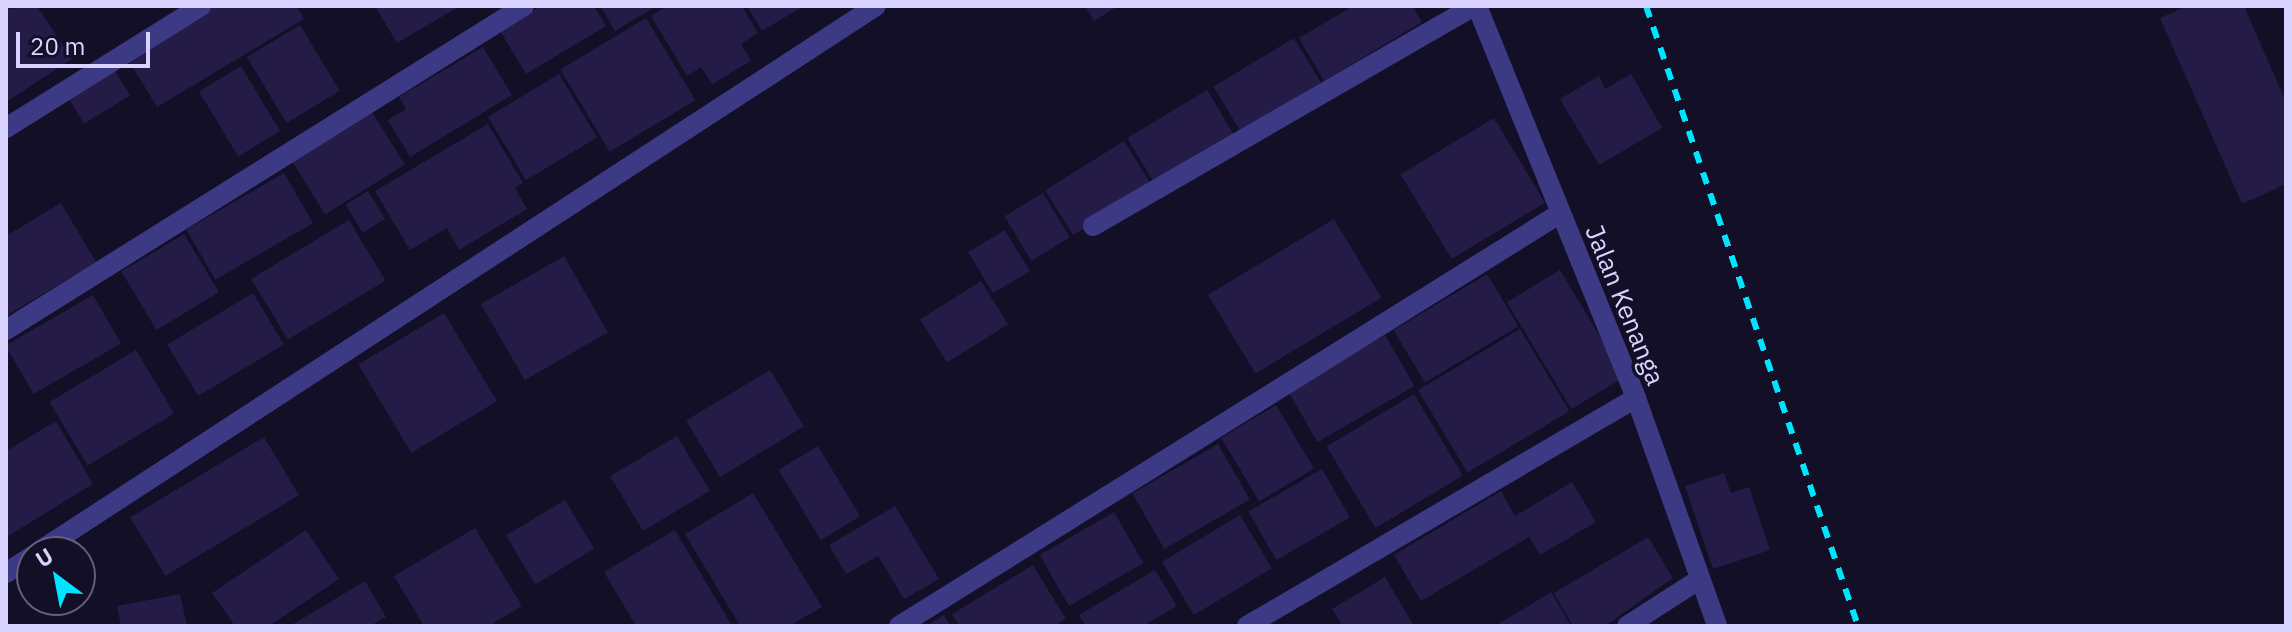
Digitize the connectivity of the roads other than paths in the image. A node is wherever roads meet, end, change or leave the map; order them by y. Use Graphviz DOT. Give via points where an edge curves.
graph roads {
  1 [pos="201,6"];
  2 [pos="524,6"];
  3 [pos="876,6"];
  4 [pos="1475,6"];
  5 [pos="6,128"];
  6 [pos="1559,214"];
  7 [pos="1093,226"];
  8 [pos="6,330"];
  9 [pos="1636,398"];
  10 [pos="63,536"];
  11 [pos="1700,579"];
  12 [pos="899,626"];
  13 [pos="1247,626"];
  14 [pos="1627,626"];
  15 [pos="1717,626"];
  1 -- 5 [label="street"];
  2 -- 8 [label="street"];
  3 -- 10 [label="street"];
  4 -- 6 [label="street, Jalan Kenanga"];
  4 -- 7 [label="street"];
  6 -- 9 [label="street, Jalan Kenanga"];
  6 -- 12 [label="street"];
  9 -- 11 [label="street, Jalan Kenanga"];
  9 -- 13 [label="street"];
  11 -- 14 [label="street"];
  11 -- 15 [label="street, Jalan Kenanga"];
}
